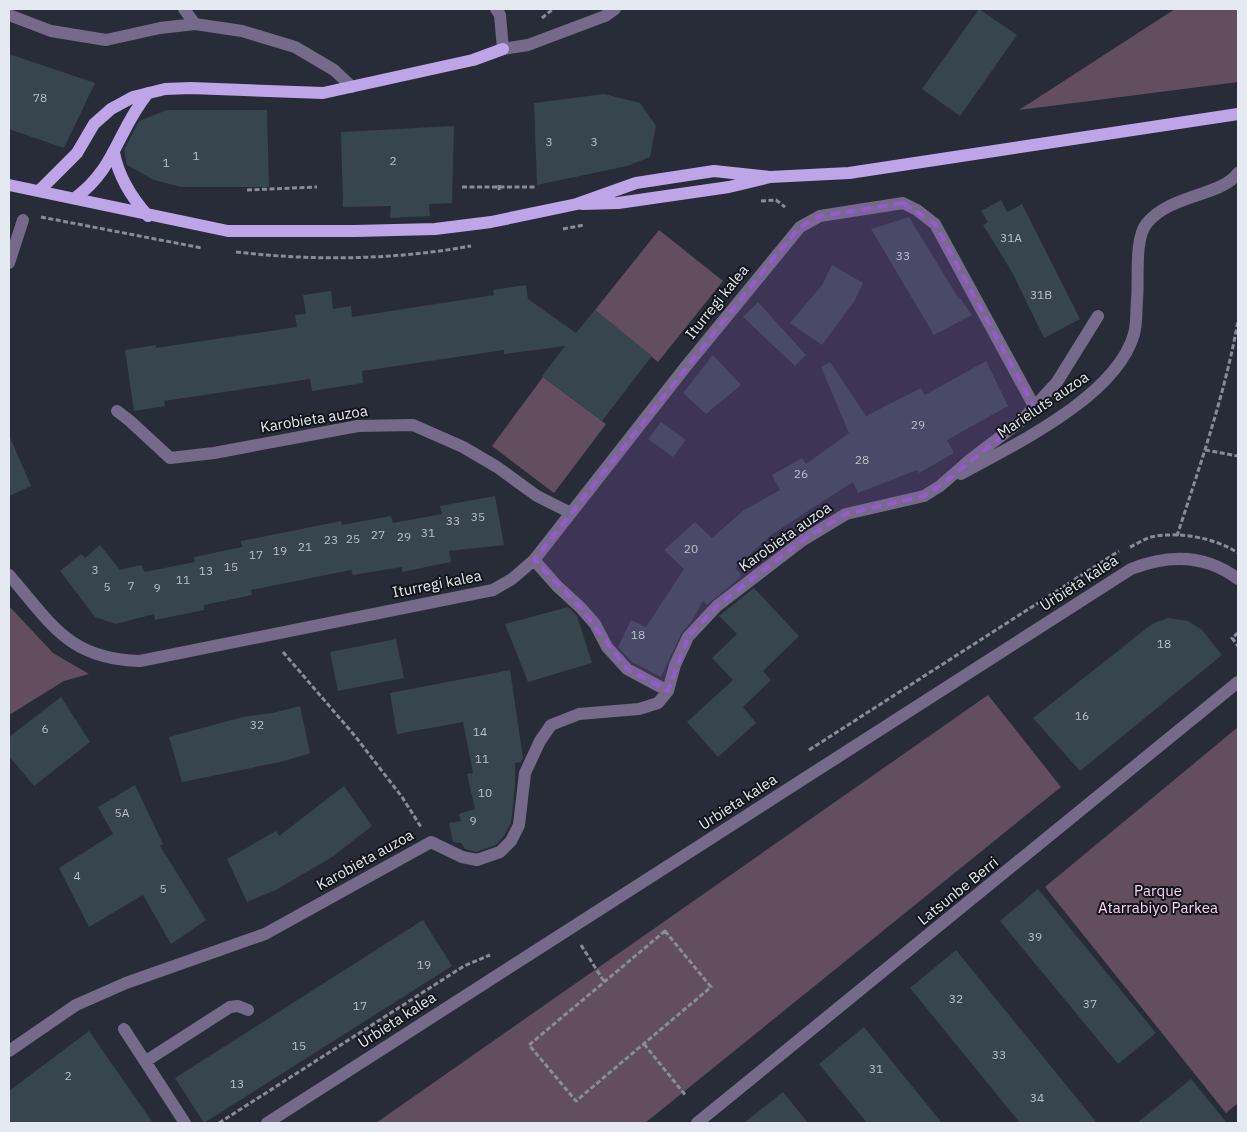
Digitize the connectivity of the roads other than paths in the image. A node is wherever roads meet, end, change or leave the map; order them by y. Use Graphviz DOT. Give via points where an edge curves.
graph roads {
  1 [pos="184,9"];
  2 [pos="496,9"];
  3 [pos="615,9"];
  4 [pos="9,15"];
  5 [pos="195,24"];
  6 [pos="503,49"];
  7 [pos="352,87"];
  8 [pos="148,94"];
  9 [pos="1238,114"];
  10 [pos="114,153"];
  11 [pos="1238,173"];
  12 [pos="9,185"];
  13 [pos="40,191"];
  14 [pos="75,198"];
  15 [pos="148,216"];
  16 [pos="23,220"];
  17 [pos="9,263"];
  18 [pos="1098,316"];
  19 [pos="1034,406"];
  20 [pos="117,411"];
  21 [pos="940,486"];
  22 [pos="571,513"];
  23 [pos="534,560"];
  24 [pos="9,575"];
  25 [pos="1238,579"];
  26 [pos="1238,682"];
  27 [pos="668,691"];
  28 [pos="248,1010"];
  29 [pos="124,1029"];
  30 [pos="9,1050"];
  31 [pos="146,1061"];
  32 [pos="185,1123"];
  33 [pos="266,1123"];
  34 [pos="697,1123"];
  1 -- 5 [label="street"];
  2 -- 6 [label="street" via="500,15"];
  3 -- 6 [label="street" via="605,16 528,45"];
  4 -- 5 [label="street" via="51,30 106,40"];
  5 -- 7 [label="street" via="242,31 295,47 334,70"];
  6 -- 7 [label="main road" via="473,60"];
  7 -- 8 [label="main road" via="323,93 191,88 165,89"];
  8 -- 10 [label="main road" via="132,112"];
  8 -- 13 [label="main road" via="133,97 111,109 94,124 66,167"];
  9 -- 15 [label="main road" via="849,173 770,177 729,187 627,202 577,204 491,222 435,229 228,231"];
  10 -- 14 [label="main road" via="98,178"];
  10 -- 15 [label="main road" via="132,199"];
  11 -- 21 [label="street, Marieluts auzoa" via="1222,186 1177,201 1146,223 1139,239 1134,334 1117,368 1099,388 1044,427"];
  12 -- 13 [label="main road"];
  13 -- 14 [label="main road"];
  14 -- 15 [label="main road"];
  16 -- 17 [label="street"];
  18 -- 19 [label="street, Karobieta auzoa" via="1057,382"];
  19 -- 21 [label="street, Karobieta auzoa" via="1021,422"];
  19 -- 22 [label="street, Iturregi kalea" via="935,224 904,203 820,216 800,227"];
  20 -- 22 [label="street, Karobieta auzoa" via="170,458 358,426 413,425 464,447 537,496"];
  21 -- 27 [label="street, Karobieta auzoa" via="924,496 846,514 803,540 716,606 688,636"];
  22 -- 23 [label="street, Iturregi kalea"];
  23 -- 24 [label="street, Iturregi kalea" via="493,590 140,661 93,655 73,644"];
  23 -- 27 [label="street" via="595,624 607,647 627,669"];
  25 -- 33 [label="street, Urbieta kalea" via="1211,563 1194,559 1166,559 1131,570"];
  26 -- 34 [label="street, Latsunbe Berri"];
  27 -- 30 [label="street, Karobieta auzoa" via="658,703 639,709 579,714 551,725 525,772 519,825 511,842 500,852 477,860 426,845 264,934 126,983 76,1005"];
  28 -- 31 [label="street" via="230,1007"];
  29 -- 31 [label="street"];
  31 -- 32 [label="street"];
}
